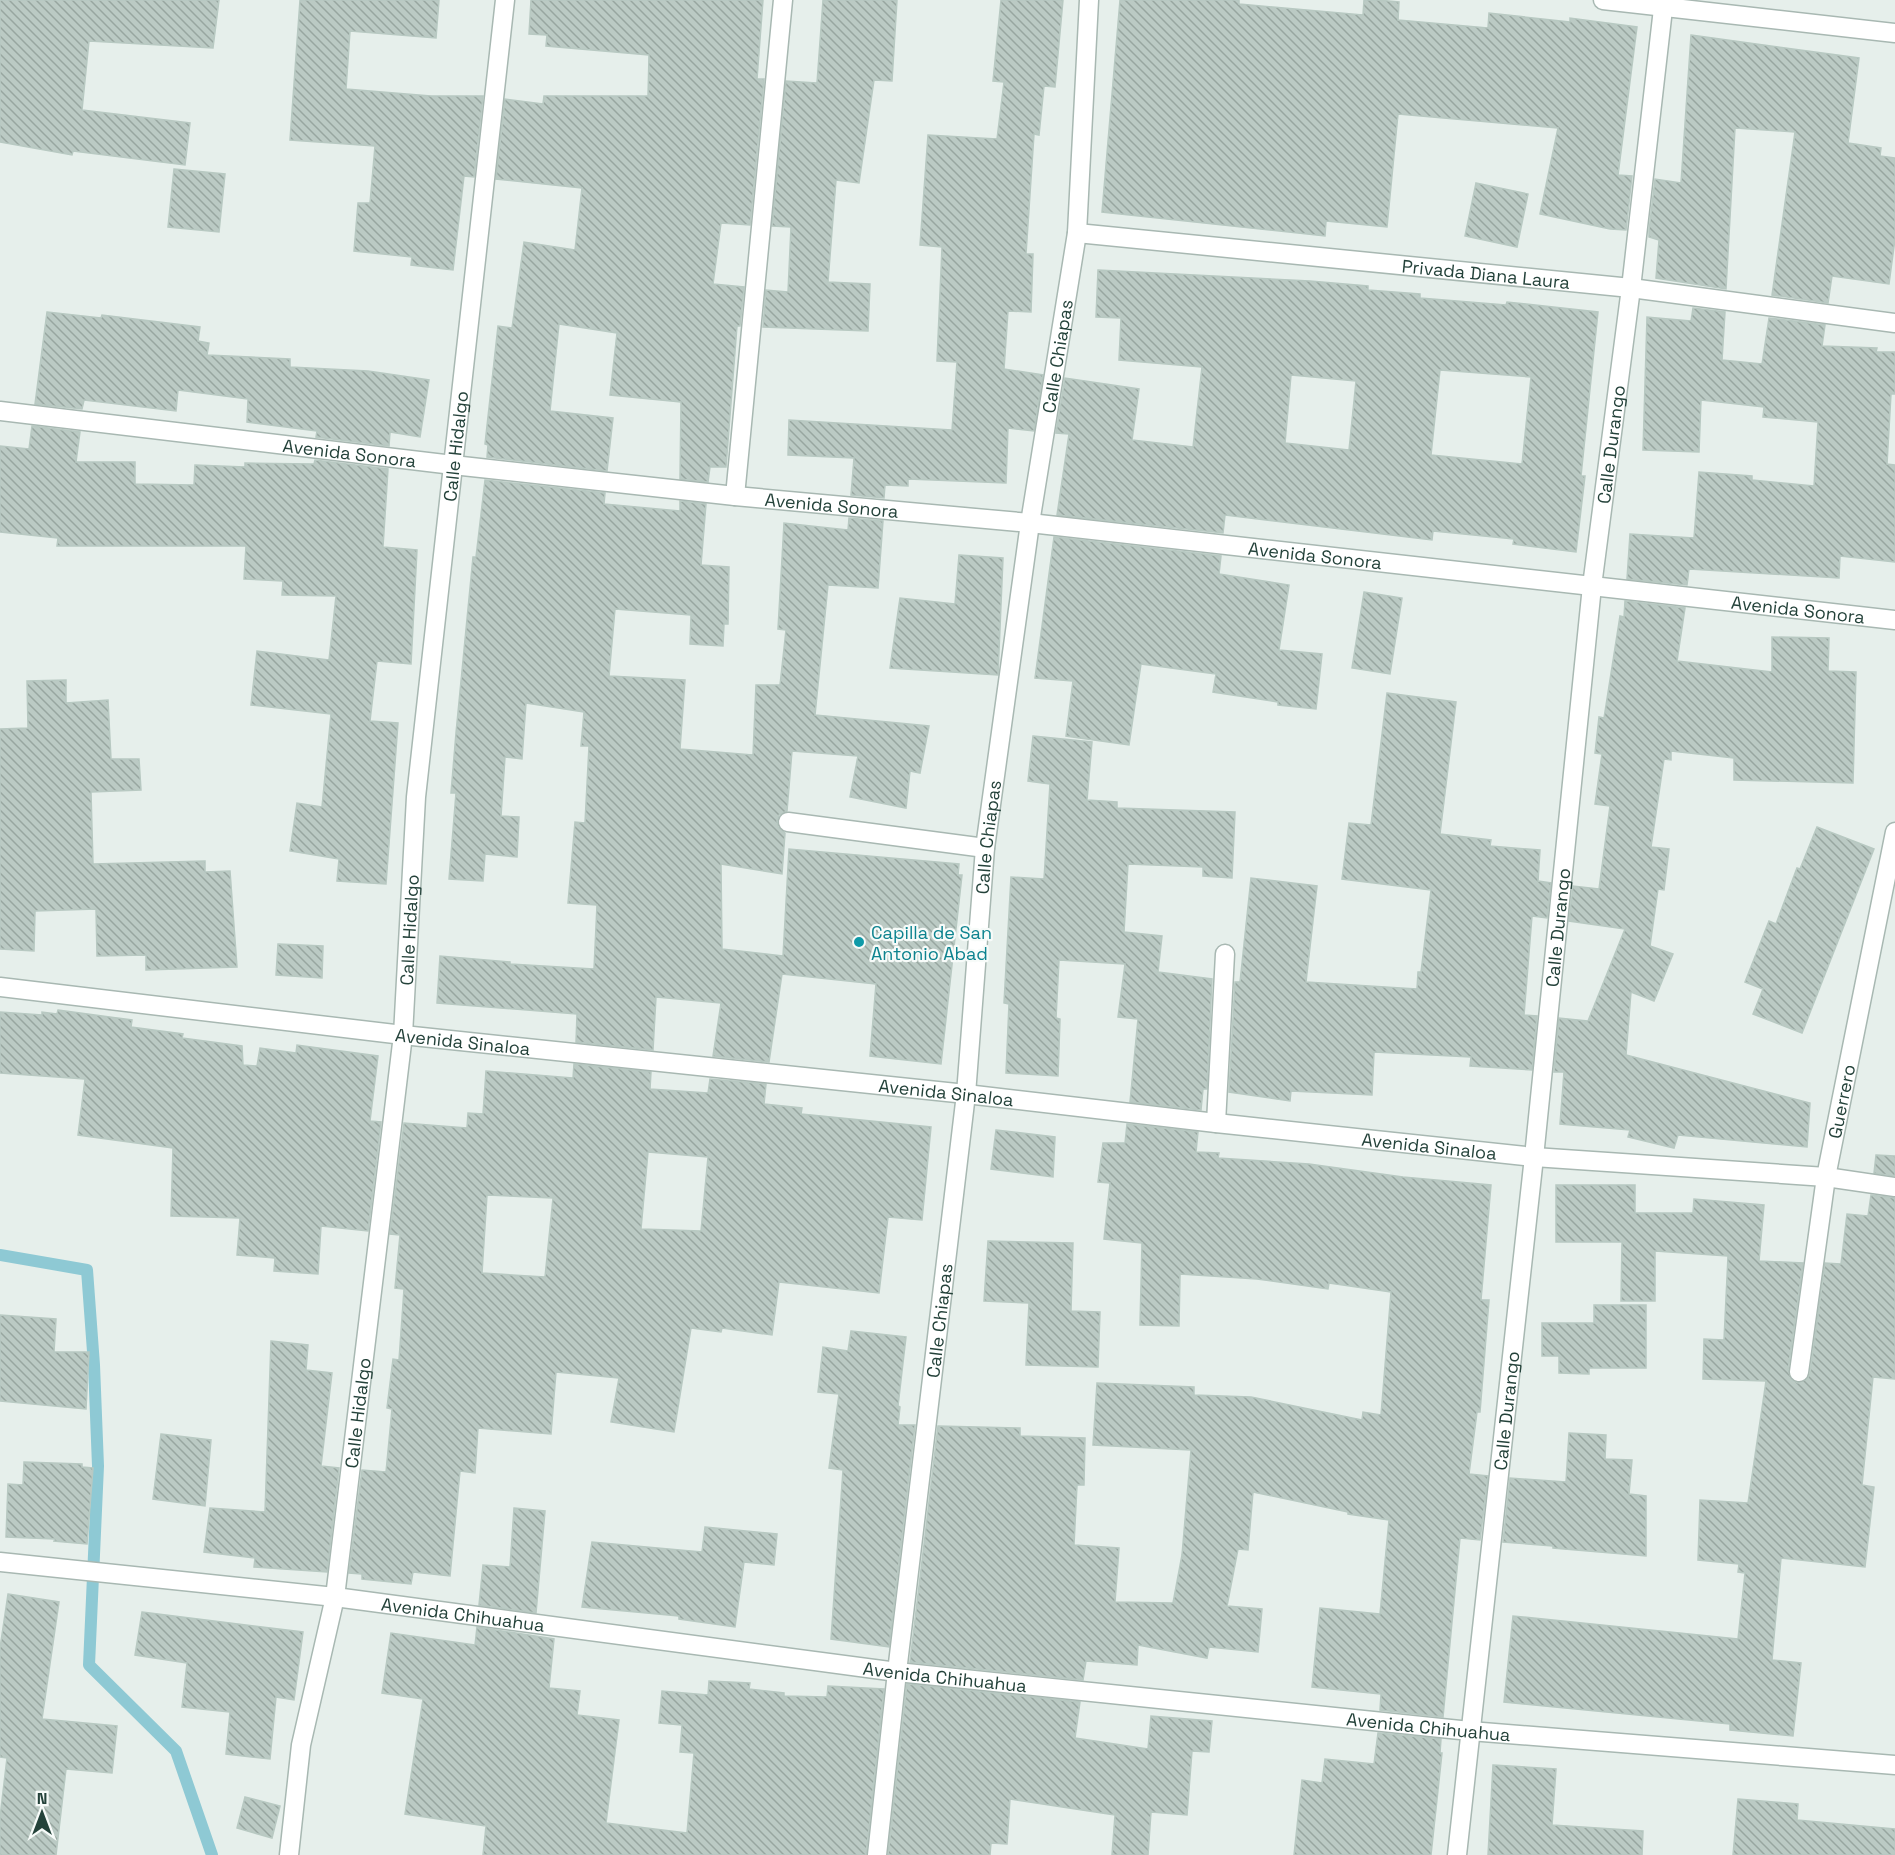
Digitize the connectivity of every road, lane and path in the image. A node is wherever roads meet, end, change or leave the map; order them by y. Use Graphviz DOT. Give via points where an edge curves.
graph roads {
  1 [pos="505,0"];
  2 [pos="783,0"];
  3 [pos="1089,0"];
  4 [pos="1603,0"];
  5 [pos="1664,4"];
  6 [pos="1895,33"];
  7 [pos="1077,233"];
  8 [pos="1631,288"];
  9 [pos="1895,323"];
  10 [pos="0,411"];
  11 [pos="453,465"];
  12 [pos="735,496"];
  13 [pos="1030,523"];
  14 [pos="1592,586"];
  15 [pos="1895,620"];
  16 [pos="788,822"];
  17 [pos="1895,832"];
  18 [pos="985,848"];
  19 [pos="1226,954"];
  20 [pos="0,987"];
  21 [pos="403,1035"];
  22 [pos="966,1094"];
  23 [pos="1216,1123"];
  24 [pos="1534,1157"];
  25 [pos="1826,1177"];
  26 [pos="1895,1187"];
  27 [pos="1799,1372"];
  28 [pos="0,1562"];
  29 [pos="335,1597"];
  30 [pos="897,1672"];
  31 [pos="1470,1731"];
  32 [pos="1895,1766"];
  33 [pos="289,1855"];
  34 [pos="877,1855"];
  35 [pos="1457,1855"];
  1 -- 11 [label="street, Calle Hidalgo"];
  2 -- 12 [label="street"];
  3 -- 7 [label="street, Calle Chiapas"];
  4 -- 5 [label="street"];
  5 -- 6 [label="street"];
  5 -- 8 [label="street, Calle Durango"];
  7 -- 8 [label="street, Privada Diana Laura"];
  7 -- 13 [label="street, Calle Chiapas"];
  8 -- 9 [label="street, Privada Diana Laura"];
  8 -- 14 [label="street, Calle Durango"];
  10 -- 11 [label="street, Avenida Sonora"];
  11 -- 12 [label="street, Avenida Sonora"];
  11 -- 21 [label="street, Calle Hidalgo" via="416,797"];
  12 -- 13 [label="street, Avenida Sonora"];
  13 -- 14 [label="street, Avenida Sonora"];
  13 -- 18 [label="street, Calle Chiapas"];
  14 -- 15 [label="street, Avenida Sonora"];
  14 -- 24 [label="street, Calle Durango"];
  16 -- 18 [label="street"];
  17 -- 25 [label="street, Guerrero"];
  18 -- 22 [label="street, Calle Chiapas"];
  19 -- 23 [label="street"];
  20 -- 21 [label="street, Avenida Sinaloa"];
  21 -- 22 [label="street, Avenida Sinaloa"];
  21 -- 29 [label="street, Calle Hidalgo"];
  22 -- 23 [label="street, Avenida Sinaloa"];
  22 -- 30 [label="street, Calle Chiapas"];
  23 -- 24 [label="street, Avenida Sinaloa"];
  24 -- 25 [label="street, Avenida Sinaloa"];
  24 -- 31 [label="street, Calle Durango"];
  25 -- 26 [label="street, Avenida Sinaloa"];
  25 -- 27 [label="street, Guerrero"];
  28 -- 29 [label="street, Avenida Chihuahua"];
  29 -- 30 [label="street, Avenida Chihuahua"];
  29 -- 33 [label="street, Calle Hidalgo" via="301,1745"];
  30 -- 31 [label="street, Avenida Chihuahua"];
  30 -- 34 [label="street, Calle Chiapas"];
  31 -- 32 [label="street, Avenida Chihuahua"];
  31 -- 35 [label="street, Calle Durango"];
}
